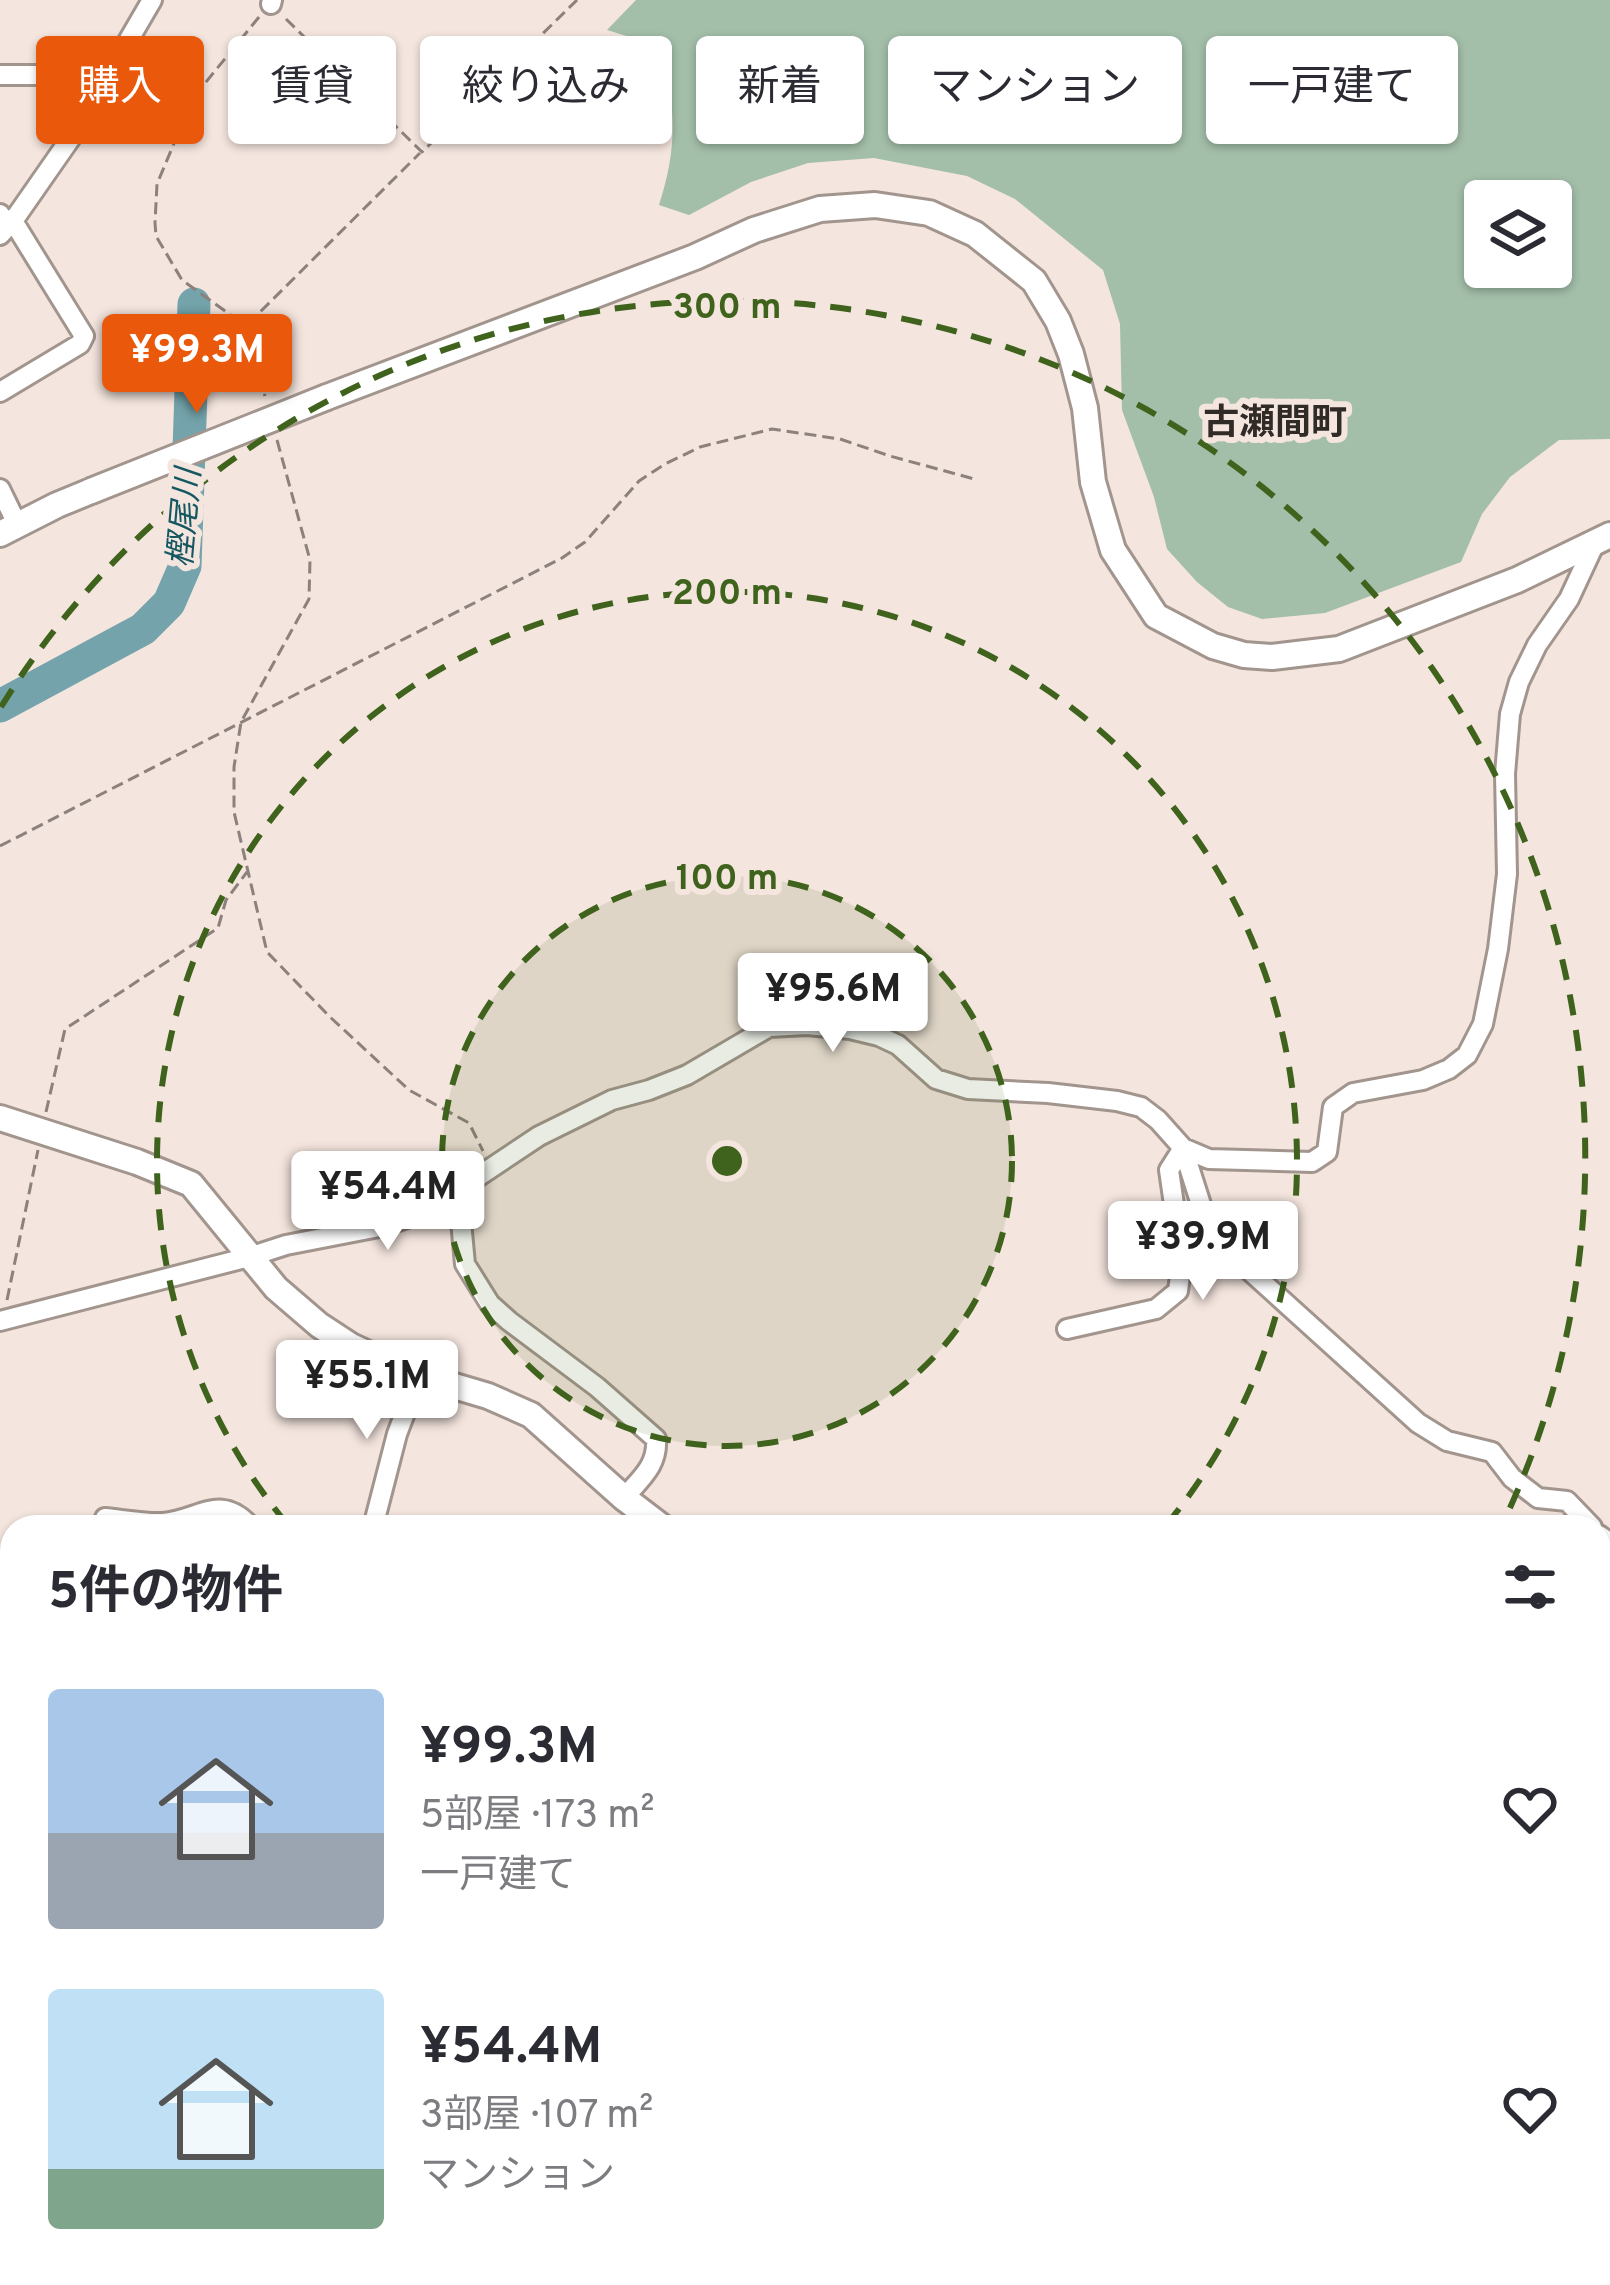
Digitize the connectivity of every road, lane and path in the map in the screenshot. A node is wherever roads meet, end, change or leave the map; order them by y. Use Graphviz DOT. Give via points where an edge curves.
graph roads {
  1 [pos="152,0"];
  2 [pos="577,0"];
  3 [pos="272,2"];
  4 [pos="130,36"];
  5 [pos="0,75"];
  6 [pos="36,75"];
  7 [pos="66,144"];
  8 [pos="422,152"];
  9 [pos="4,223"];
  10 [pos="246,326"];
  11 [pos="0,392"];
  12 [pos="269,411"];
  13 [pos="275,433"];
  14 [pos="978,480"];
  15 [pos="0,489"];
  16 [pos="9,530"];
  17 [pos="1602,539"];
  18 [pos="241,722"];
  19 [pos="0,847"];
  20 [pos="248,871"];
  21 [pos="0,1118"];
  22 [pos="42,1131"];
  23 [pos="1183,1148"];
  24 [pos="491,1169"];
  25 [pos="458,1190"];
  26 [pos="249,1258"];
  27 [pos="1,1321"];
  28 [pos="1067,1329"];
  29 [pos="419,1376"];
  30 [pos="624,1498"];
  31 [pos="198,1515"];
  32 [pos="237,1515"];
  33 [pos="376,1515"];
  34 [pos="646,1515"];
  35 [pos="1581,1515"];
  1 -- 4 [label="street"];
  2 -- 8 [label="path"];
  3 -- 8 [label="path"];
  3 -- 10 [label="path" via="193,98 154,199 156,236 182,280"];
  5 -- 6 [label="street"];
  7 -- 9 [label="street"];
  8 -- 10 [label="path"];
  9 -- 11 [label="street" via="84,336"];
  10 -- 12 [label="path"];
  13 -- 18 [label="path" via="310,560 309,599"];
  14 -- 18 [label="path" via="805,432 772,429 700,447 639,481 562,558"];
  15 -- 16 [label="street"];
  16 -- 17 [label="street, bridge" via="754,230 820,209 875,205 929,213 974,234 1034,281 1071,354 1113,550 1156,616 1213,646 1272,657 1339,649"];
  17 -- 23 [label="street" via="1537,645 1510,714 1505,893 1483,1024 1467,1055 1423,1080 1353,1093 1333,1107 1327,1152 1312,1162 1209,1159"];
  18 -- 19 [label="path"];
  18 -- 20 [label="path" via="234,812"];
  20 -- 22 [label="path" via="218,928 64,1029"];
  20 -- 24 [label="path" via="267,952 409,1090 469,1123"];
  21 -- 22 [label="street"];
  22 -- 26 [label="street" via="191,1184"];
  22 -- 27 [label="path"];
  23 -- 24 [label="street" via="1141,1107 968,1089 937,1079 878,1036 807,1025 769,1028 687,1075 539,1136"];
  23 -- 28 [label="street" via="1169,1170 1182,1260 1178,1291 1156,1309"];
  23 -- 35 [label="street" via="1210,1233 1229,1252 1418,1423 1447,1441 1492,1452 1538,1498 1568,1501"];
  24 -- 25 [label="street"];
  25 -- 26 [label="street" via="416,1215"];
  25 -- 30 [label="street" via="465,1264 490,1304 656,1439 650,1468"];
  26 -- 27 [label="street"];
  26 -- 29 [label="street" via="319,1325"];
  29 -- 30 [label="street" via="531,1415"];
  29 -- 33 [label="street"];
  30 -- 34 [label="street"];
  31 -- 32 [label="street" via="211,1508"];
}
